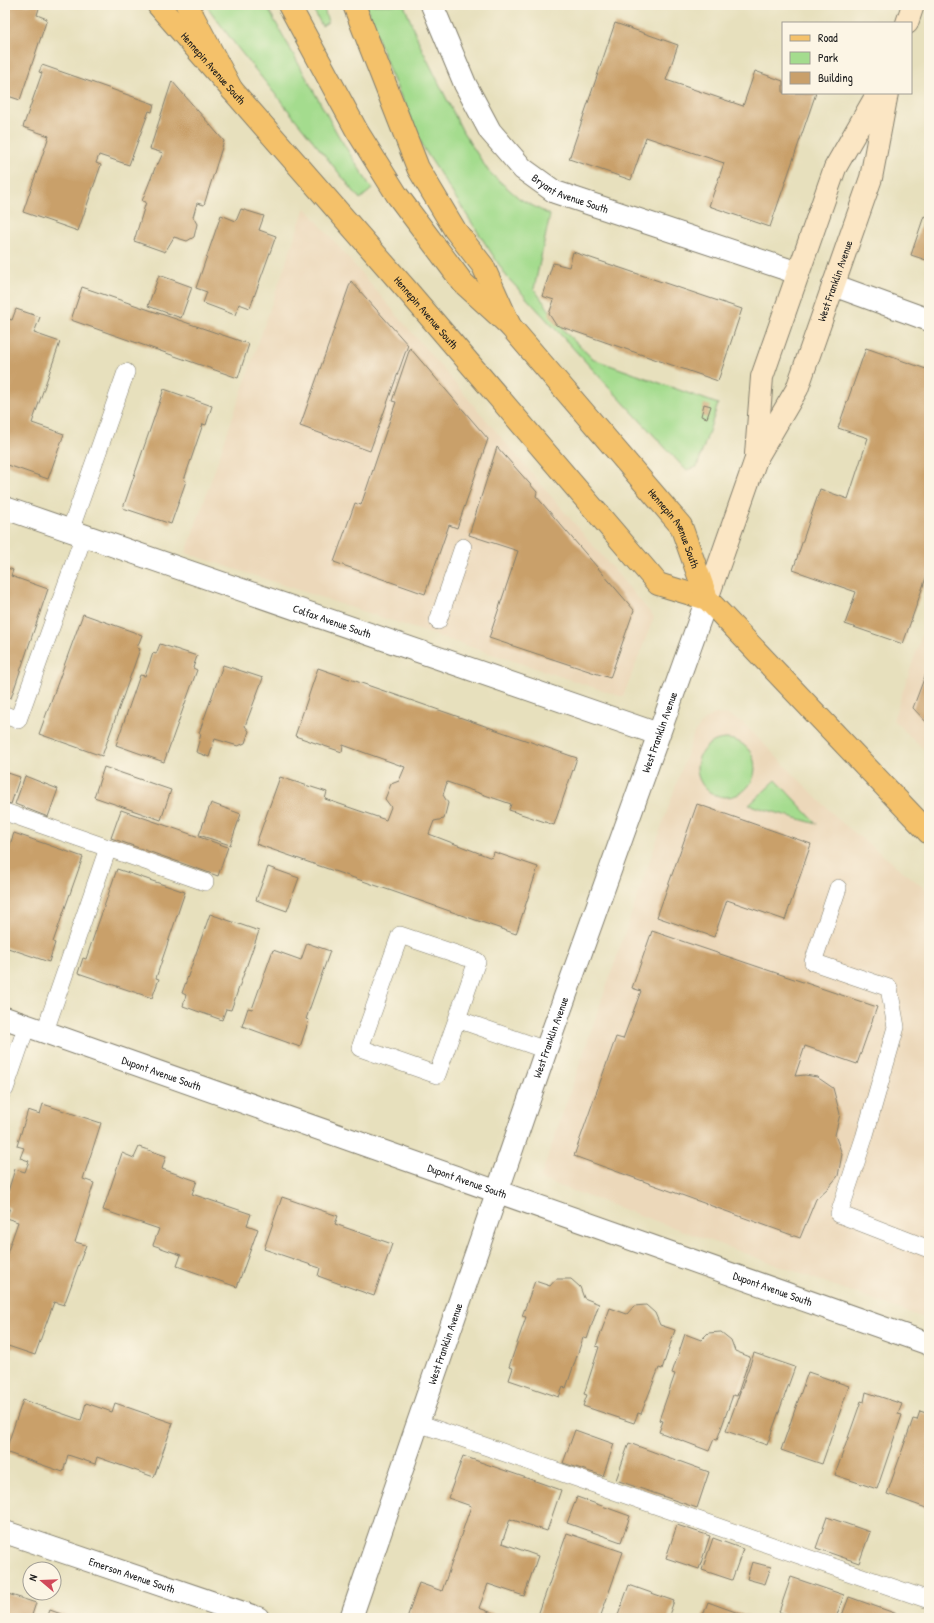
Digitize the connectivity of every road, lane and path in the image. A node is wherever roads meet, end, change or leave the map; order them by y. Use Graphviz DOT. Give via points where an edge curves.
graph roads {
  1 [pos="158,5"];
  2 [pos="187,5"];
  3 [pos="289,5"];
  4 [pos="354,5"];
  5 [pos="432,5"];
  6 [pos="914,5"];
  7 [pos="907,22"];
  8 [pos="232,90"];
  9 [pos="877,94"];
  10 [pos="887,94"];
  11 [pos="798,274"];
  12 [pos="833,285"];
  13 [pos="929,320"];
  14 [pos="510,326"];
  15 [pos="126,372"];
  16 [pos="756,459"];
  17 [pos="5,508"];
  18 [pos="77,533"];
  19 [pos="463,547"];
  20 [pos="707,599"];
  21 [pos="438,621"];
  22 [pos="5,715"];
  23 [pos="658,734"];
  24 [pos="5,812"];
  25 [pos="929,832"];
  26 [pos="108,848"];
  27 [pos="205,882"];
  28 [pos="838,888"];
  29 [pos="5,1018"];
  30 [pos="457,1019"];
  31 [pos="36,1028"];
  32 [pos="546,1050"];
  33 [pos="5,1089"];
  34 [pos="498,1192"];
  35 [pos="929,1249"];
  36 [pos="929,1344"];
  37 [pos="418,1423"];
  38 [pos="5,1532"];
  39 [pos="929,1600"];
  40 [pos="258,1618"];
  41 [pos="351,1618"];
  1 -- 8 [label="main road, Hennepin Avenue South"];
  2 -- 8 [label="main road"];
  3 -- 14 [label="main road, Hennepin Avenue South" via="357,131 396,195 462,283"];
  4 -- 14 [label="main road" via="418,168 455,230 483,266"];
  5 -- 11 [label="street, Bryant Avenue South" via="465,84 490,131 523,169 555,192"];
  6 -- 7 [label="main road"];
  8 -- 20 [label="main road, Hennepin Avenue South" via="658,584"];
  9 -- 11 [label="main road, West Franklin Avenue" via="835,168"];
  10 -- 12 [label="main road, West Franklin Avenue" via="870,178"];
  11 -- 16 [label="main road, West Franklin Avenue" via="762,377"];
  12 -- 13 [label="street"];
  12 -- 16 [label="main road, West Franklin Avenue" via="797,389"];
  14 -- 20 [label="main road, Hennepin Avenue South" via="681,526"];
  15 -- 18 [label="lane"];
  16 -- 20 [label="main road, West Franklin Avenue"];
  17 -- 18 [label="street, Colfax Avenue South"];
  18 -- 22 [label="lane" via="18,720"];
  18 -- 23 [label="street, Colfax Avenue South"];
  19 -- 21 [label="lane"];
  20 -- 23 [label="street, West Franklin Avenue"];
  20 -- 25 [label="main road, Hennepin Avenue South"];
  23 -- 32 [label="street, West Franklin Avenue"];
  24 -- 26 [label="lane"];
  26 -- 27 [label="lane"];
  26 -- 31 [label="lane"];
  28 -- 35 [label="lane" via="813,962 889,988 896,1027 839,1214"];
  29 -- 31 [label="street, Dupont Avenue South"];
  30 -- 30 [label="lane" via="476,961 400,935 360,1048 437,1075"];
  30 -- 32 [label="lane"];
  31 -- 33 [label="lane"];
  31 -- 34 [label="street, Dupont Avenue South"];
  32 -- 34 [label="street, West Franklin Avenue"];
  34 -- 36 [label="street, Dupont Avenue South"];
  34 -- 37 [label="street, West Franklin Avenue"];
  37 -- 39 [label="lane"];
  37 -- 41 [label="street, West Franklin Avenue"];
  38 -- 40 [label="street, Emerson Avenue South"];
}
